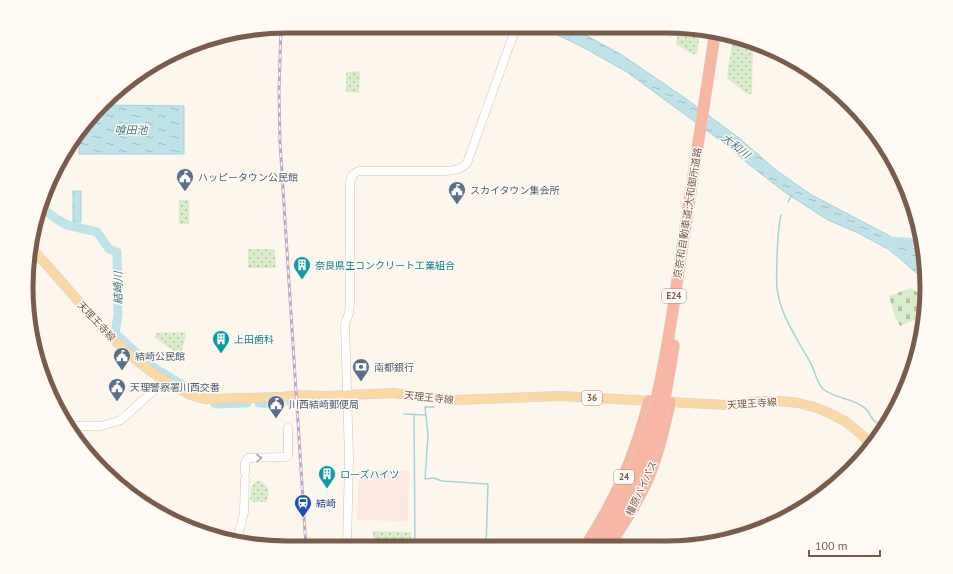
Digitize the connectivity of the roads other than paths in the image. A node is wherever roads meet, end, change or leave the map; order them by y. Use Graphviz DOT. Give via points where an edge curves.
graph roads {
  1 [pos="514,33"];
  2 [pos="714,38"];
  3 [pos="721,39"];
  4 [pos="35,253"];
  5 [pos="164,381"];
  6 [pos="347,395"];
  7 [pos="649,401"];
  8 [pos="670,402"];
  9 [pos="75,426"];
  10 [pos="288,428"];
  11 [pos="868,442"];
  12 [pos="238,536"];
  13 [pos="347,541"];
  14 [pos="589,541"];
  15 [pos="596,541"];
  16 [pos="606,541"];
  17 [pos="612,541"];
  1 -- 6 [label="street" via="463,168 446,171 359,171 353,174 350,182 350,303 345,324"];
  2 -- 15 [label="highway, 京奈和自動車道;大和御所道路 / E24, bridge" via="669,330 655,403 646,436 628,483"];
  3 -- 16 [label="highway, 京奈和自動車道;大和御所道路 / E24, bridge" via="664,403 645,469"];
  4 -- 5 [label="main road, 天理王寺線 / 36" via="120,345 148,371"];
  5 -- 6 [label="main road, 天理王寺線 / 36" via="197,398 206,399"];
  5 -- 9 [label="street" via="121,420 101,426"];
  6 -- 7 [label="main road, 天理王寺線 / 36" via="393,393 455,400 560,396"];
  6 -- 13 [label="street"];
  7 -- 8 [label="main road, 天理王寺線 / 36"];
  7 -- 14 [label="highway, 橿原バイパス / 24" via="642,428 622,480"];
  8 -- 11 [label="main road, 天理王寺線 / 36" via="726,405 780,400 799,403 820,409 846,422"];
  8 -- 17 [label="highway, 橿原バイパス / 24" via="647,481 635,506"];
  12 -- 10 [label="street, one-way" via="244,512 245,463 248,458 287,456"];
}
